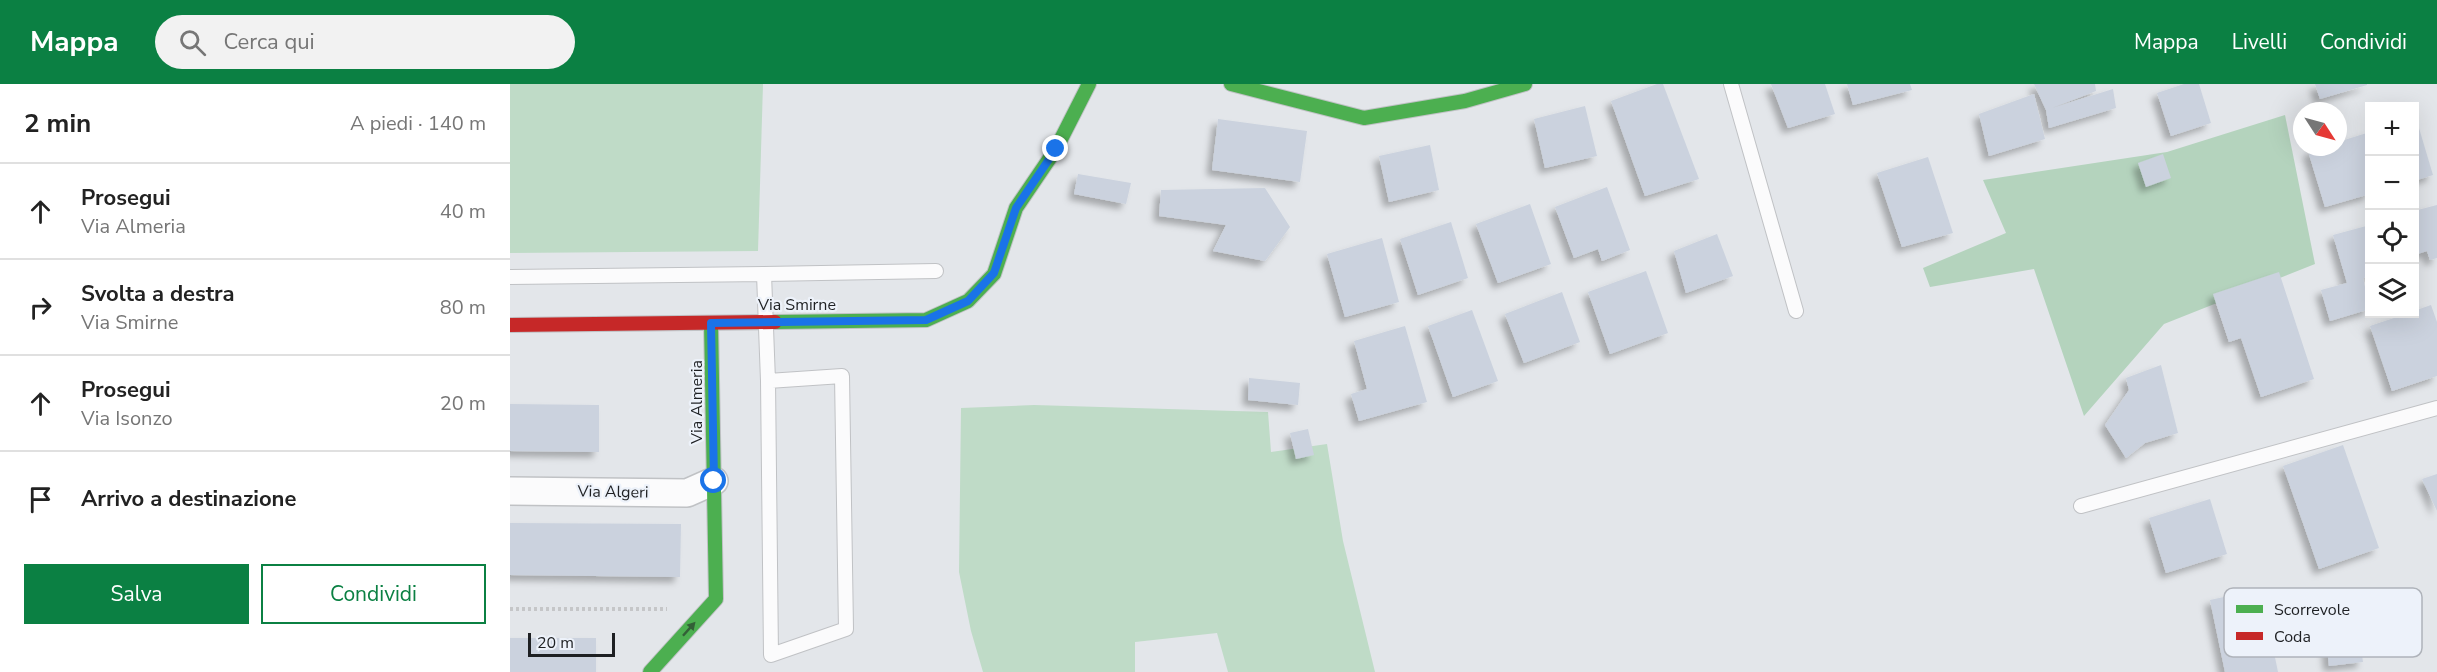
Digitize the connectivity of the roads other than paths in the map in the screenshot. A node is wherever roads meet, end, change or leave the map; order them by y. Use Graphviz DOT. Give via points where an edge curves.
graph roads {
  1 [pos="1089,84"];
  2 [pos="1232,84"];
  3 [pos="1525,84"];
  4 [pos="1731,84"];
  5 [pos="936,271"];
  6 [pos="764,274"];
  7 [pos="510,277"];
  8 [pos="1796,311"];
  9 [pos="766,321"];
  10 [pos="711,323"];
  11 [pos="510,325"];
  12 [pos="768,381"];
  13 [pos="2437,408"];
  14 [pos="714,481"];
  15 [pos="510,491"];
  16 [pos="2081,506"];
  17 [pos="650,672"];
  1 -- 9 [label="street, Via Smirne" via="1056,149 1016,208 994,273 968,301 926,320"];
  2 -- 3 [label="street" via="1364,118 1465,101"];
  4 -- 8 [label="lane"];
  5 -- 6 [label="lane"];
  6 -- 7 [label="lane"];
  6 -- 9 [label="lane"];
  9 -- 10 [label="street, Via Smirne"];
  9 -- 12 [label="lane"];
  10 -- 11 [label="street, Via Smirne"];
  10 -- 14 [label="street, Via Almeria"];
  12 -- 12 [label="lane" via="769,453 771,655 846,629 842,376"];
  13 -- 16 [label="lane"];
  14 -- 15 [label="street, Via Algeri" via="687,493"];
  17 -- 14 [label="street, Via Almeria, one-way" via="716,599"];
}
